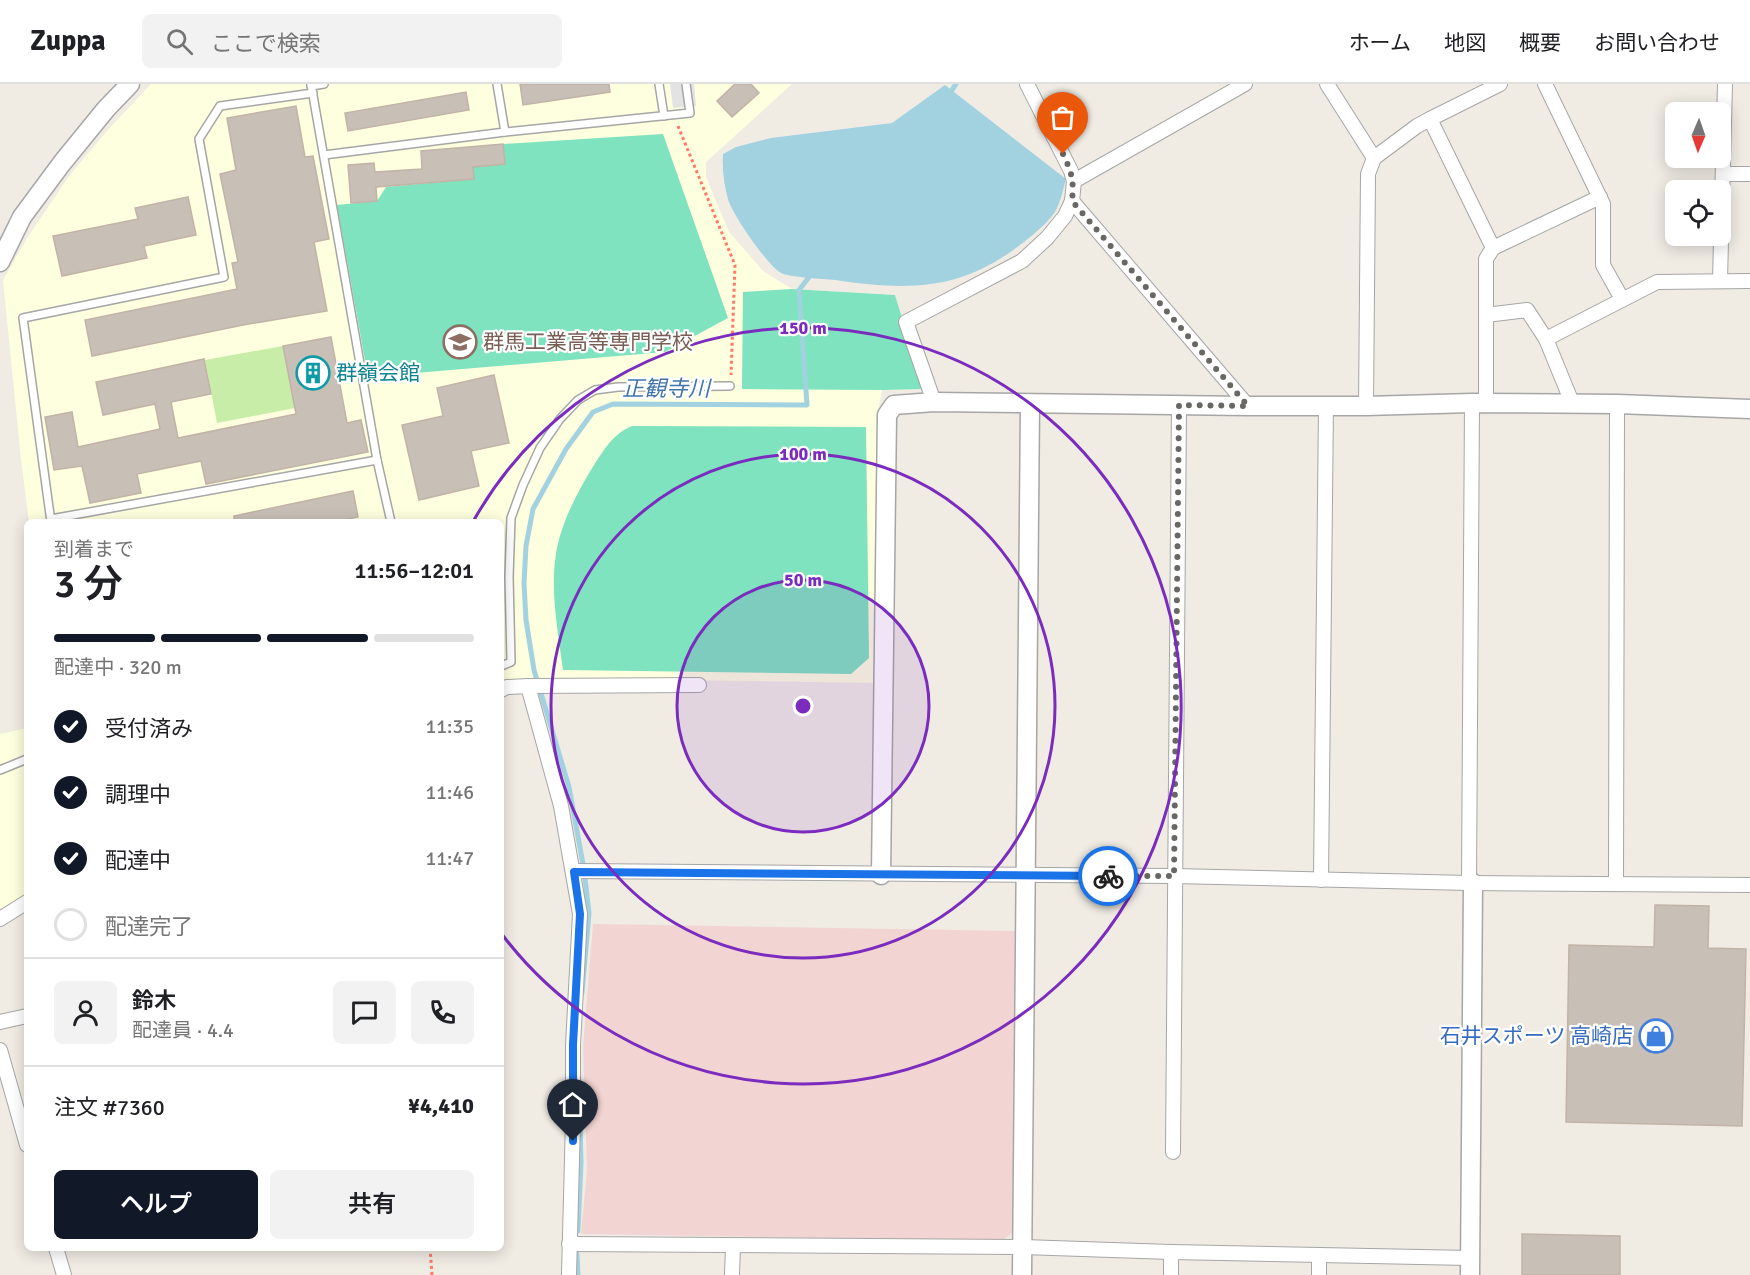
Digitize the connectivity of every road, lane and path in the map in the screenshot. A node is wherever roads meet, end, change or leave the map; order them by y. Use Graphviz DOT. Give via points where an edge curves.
graph roads {
  1 [pos="130,84"];
  2 [pos="324,84"];
  3 [pos="497,84"];
  4 [pos="659,84"];
  5 [pos="686,84"];
  6 [pos="1028,84"];
  7 [pos="1245,84"];
  8 [pos="1327,84"];
  9 [pos="1500,84"];
  10 [pos="1545,84"];
  11 [pos="1725,84"];
  12 [pos="311,88"];
  13 [pos="674,115"];
  14 [pos="664,116"];
  15 [pos="1430,119"];
  16 [pos="505,132"];
  17 [pos="324,154"];
  18 [pos="1374,158"];
  19 [pos="1724,174"];
  20 [pos="1750,174"];
  21 [pos="1074,181"];
  22 [pos="1600,197"];
  23 [pos="1072,201"];
  24 [pos="1493,248"];
  25 [pos="0,262"];
  26 [pos="1720,280"];
  27 [pos="1750,281"];
  28 [pos="1622,299"];
  29 [pos="1486,315"];
  30 [pos="1546,339"];
  31 [pos="730,386"];
  32 [pos="934,402"];
  33 [pos="1479,403"];
  34 [pos="1030,404"];
  35 [pos="1617,404"];
  36 [pos="1179,405"];
  37 [pos="1326,405"];
  38 [pos="1573,405"];
  39 [pos="1248,406"];
  40 [pos="1366,406"];
  41 [pos="1750,409"];
  42 [pos="377,460"];
  43 [pos="51,519"];
  44 [pos="62,519"];
  45 [pos="389,519"];
  46 [pos="504,665"];
  47 [pos="699,685"];
  48 [pos="528,686"];
  49 [pos="504,688"];
  50 [pos="24,760"];
  51 [pos="0,770"];
  52 [pos="574,872"];
  53 [pos="881,875"];
  54 [pos="1027,876"];
  55 [pos="1174,876"];
  56 [pos="1321,880"];
  57 [pos="1471,883"];
  58 [pos="1616,884"];
  59 [pos="1750,885"];
  60 [pos="24,904"];
  61 [pos="0,919"];
  62 [pos="24,1017"];
  63 [pos="0,1022"];
  64 [pos="0,1050"];
  65 [pos="24,1134"];
  66 [pos="1173,1152"];
  67 [pos="569,1244"];
  68 [pos="732,1247"];
  69 [pos="1023,1247"];
  70 [pos="57,1251"];
  71 [pos="430,1251"];
  72 [pos="1171,1252"];
  73 [pos="1319,1255"];
  74 [pos="1470,1266"];
  75 [pos="64,1275"];
  76 [pos="432,1275"];
  77 [pos="569,1275"];
  78 [pos="732,1275"];
  79 [pos="1023,1275"];
  80 [pos="1171,1275"];
  81 [pos="1319,1275"];
  1 -- 25 [label="street" via="22,217"];
  2 -- 12 [label="lane"];
  3 -- 16 [label="lane"];
  4 -- 14 [label="lane"];
  5 -- 13 [label="lane" via="690,113"];
  6 -- 21 [label="street"];
  7 -- 21 [label="street"];
  8 -- 18 [label="street"];
  9 -- 15 [label="street"];
  10 -- 22 [label="street"];
  11 -- 19 [label="street"];
  12 -- 17 [label="lane"];
  12 -- 43 [label="lane" via="220,106 199,139 224,277 23,318"];
  13 -- 14 [label="lane"];
  13 -- 31 [label="path" via="735,265"];
  14 -- 16 [label="lane"];
  15 -- 18 [label="street"];
  15 -- 24 [label="street"];
  16 -- 17 [label="lane"];
  17 -- 42 [label="lane"];
  18 -- 40 [label="street" via="1368,174"];
  19 -- 20 [label="street"];
  19 -- 26 [label="street"];
  21 -- 23 [label="street"];
  22 -- 24 [label="street"];
  22 -- 28 [label="street" via="1603,265"];
  23 -- 32 [label="street" via="1047,238 1022,261 906,322"];
  23 -- 39 [label="street"];
  24 -- 29 [label="street" via="1486,259"];
  26 -- 27 [label="street"];
  26 -- 28 [label="street" via="1657,282"];
  28 -- 30 [label="street"];
  29 -- 30 [label="street" via="1527,310"];
  29 -- 33 [label="street"];
  30 -- 38 [label="street"];
  31 -- 46 [label="lane" via="595,390 578,400 560,419 540,448 511,518 508,577 512,662"];
  32 -- 34 [label="street"];
  32 -- 53 [label="street" via="894,405 887,415"];
  33 -- 38 [label="street"];
  33 -- 40 [label="street"];
  33 -- 57 [label="street"];
  34 -- 36 [label="street"];
  34 -- 54 [label="street"];
  35 -- 38 [label="street"];
  35 -- 41 [label="street"];
  35 -- 58 [label="street"];
  36 -- 39 [label="street"];
  36 -- 55 [label="street"];
  37 -- 39 [label="street"];
  37 -- 40 [label="street"];
  37 -- 56 [label="street"];
  42 -- 44 [label="lane"];
  42 -- 45 [label="lane"];
  47 -- 48 [label="street"];
  48 -- 49 [label="street"];
  48 -- 52 [label="street" via="561,806"];
  50 -- 51 [label="lane"];
  52 -- 53 [label="street"];
  52 -- 67 [label="street" via="580,914"];
  53 -- 54 [label="street"];
  54 -- 55 [label="street"];
  54 -- 69 [label="street"];
  55 -- 56 [label="street"];
  55 -- 66 [label="street"];
  56 -- 57 [label="street"];
  57 -- 58 [label="street"];
  57 -- 74 [label="street"];
  58 -- 59 [label="street"];
  60 -- 61 [label="street"];
  62 -- 63 [label="street"];
  64 -- 65 [label="street"];
  67 -- 68 [label="street"];
  67 -- 77 [label="street"];
  68 -- 69 [label="street"];
  68 -- 78 [label="street"];
  69 -- 72 [label="street"];
  69 -- 79 [label="street"];
  70 -- 75 [label="street"];
  71 -- 76 [label="path"];
  72 -- 73 [label="street"];
  72 -- 80 [label="street"];
  73 -- 74 [label="street"];
  73 -- 81 [label="street"];
}
